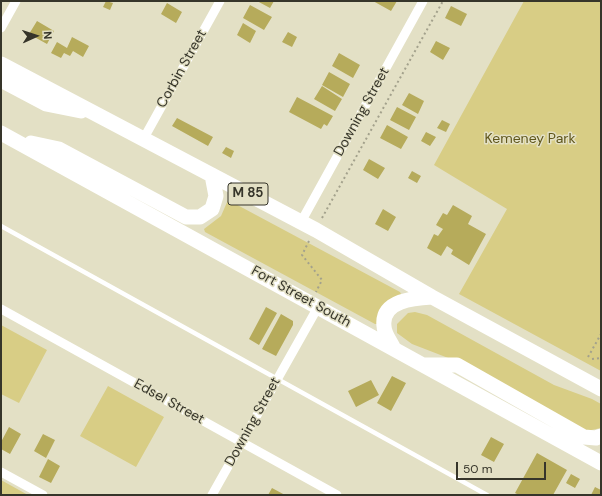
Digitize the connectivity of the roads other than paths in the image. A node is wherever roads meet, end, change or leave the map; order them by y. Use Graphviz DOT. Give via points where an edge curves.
graph roads {
  1 [pos="16,1"];
  2 [pos="220,1"];
  3 [pos="423,1"];
  4 [pos="1,28"];
  5 [pos="1,64"];
  6 [pos="1,80"];
  7 [pos="96,113"];
  8 [pos="7,136"];
  9 [pos="144,138"];
  10 [pos="212,175"];
  11 [pos="301,222"];
  12 [pos="1,226"];
  13 [pos="432,297"];
  14 [pos="318,307"];
  15 [pos="1,309"];
  16 [pos="394,349"];
  17 [pos="423,364"];
  18 [pos="277,379"];
  19 [pos="601,389"];
  20 [pos="601,436"];
  21 [pos="242,442"];
  22 [pos="601,463"];
  23 [pos="1,472"];
  24 [pos="43,495"];
  25 [pos="212,495"];
  26 [pos="337,495"];
  27 [pos="487,495"];
  1 -- 4 [label="street"];
  2 -- 9 [label="street, Corbin Street"];
  3 -- 11 [label="street, Downing Street"];
  5 -- 7 [label="main road, M 85"];
  6 -- 7 [label="main road" via="46,104"];
  7 -- 9 [label="main road, M 85"];
  8 -- 10 [label="main road" via="59,149 186,217 200,217 212,209 216,196"];
  8 -- 14 [label="main road, Fort Street South"];
  9 -- 10 [label="main road, M 85"];
  10 -- 11 [label="main road, M 85"];
  11 -- 13 [label="main road, M 85"];
  12 -- 18 [label="lane"];
  13 -- 16 [label="main road" via="408,298 395,304 386,314 384,325"];
  13 -- 19 [label="main road, M 85"];
  14 -- 16 [label="main road, Fort Street South"];
  14 -- 18 [label="street, Downing Street"];
  15 -- 21 [label="street, Edsel Street"];
  16 -- 17 [label="main road, Fort Street South"];
  17 -- 20 [label="main road" via="457,365 584,436"];
  17 -- 22 [label="main road, Fort Street South"];
  18 -- 21 [label="street, Downing Street"];
  18 -- 27 [label="lane"];
  21 -- 25 [label="street, Downing Street"];
  21 -- 26 [label="street, Edsel Street"];
  23 -- 24 [label="street"];
}
